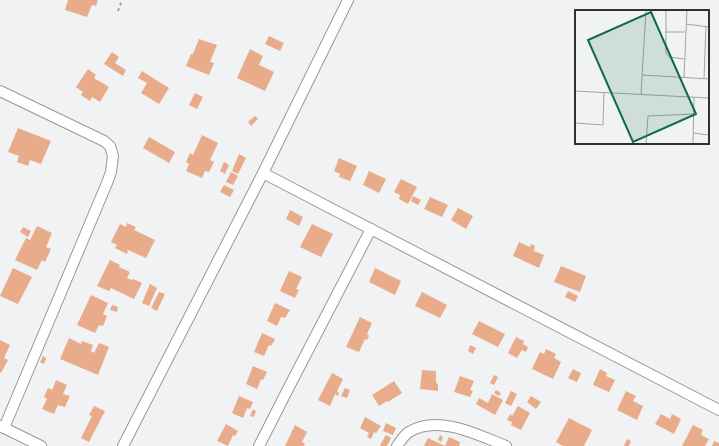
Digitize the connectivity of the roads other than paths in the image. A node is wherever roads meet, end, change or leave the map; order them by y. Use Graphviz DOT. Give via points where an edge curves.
graph roads {
  1 [pos="348,0"];
  2 [pos="0,91"];
  3 [pos="263,173"];
  4 [pos="371,229"];
  5 [pos="719,410"];
  6 [pos="2,427"];
  7 [pos="41,446"];
  8 [pos="123,446"];
  9 [pos="259,446"];
  10 [pos="396,446"];
  11 [pos="506,446"];
  1 -- 3 [label="street"];
  2 -- 6 [label="street" via="104,141 110,146 113,156 107,183 93,220"];
  3 -- 4 [label="street"];
  3 -- 8 [label="street"];
  4 -- 5 [label="street"];
  4 -- 9 [label="street"];
  6 -- 7 [label="street"];
  10 -- 11 [label="street" via="407,433 419,427 438,425 480,435"];
}
